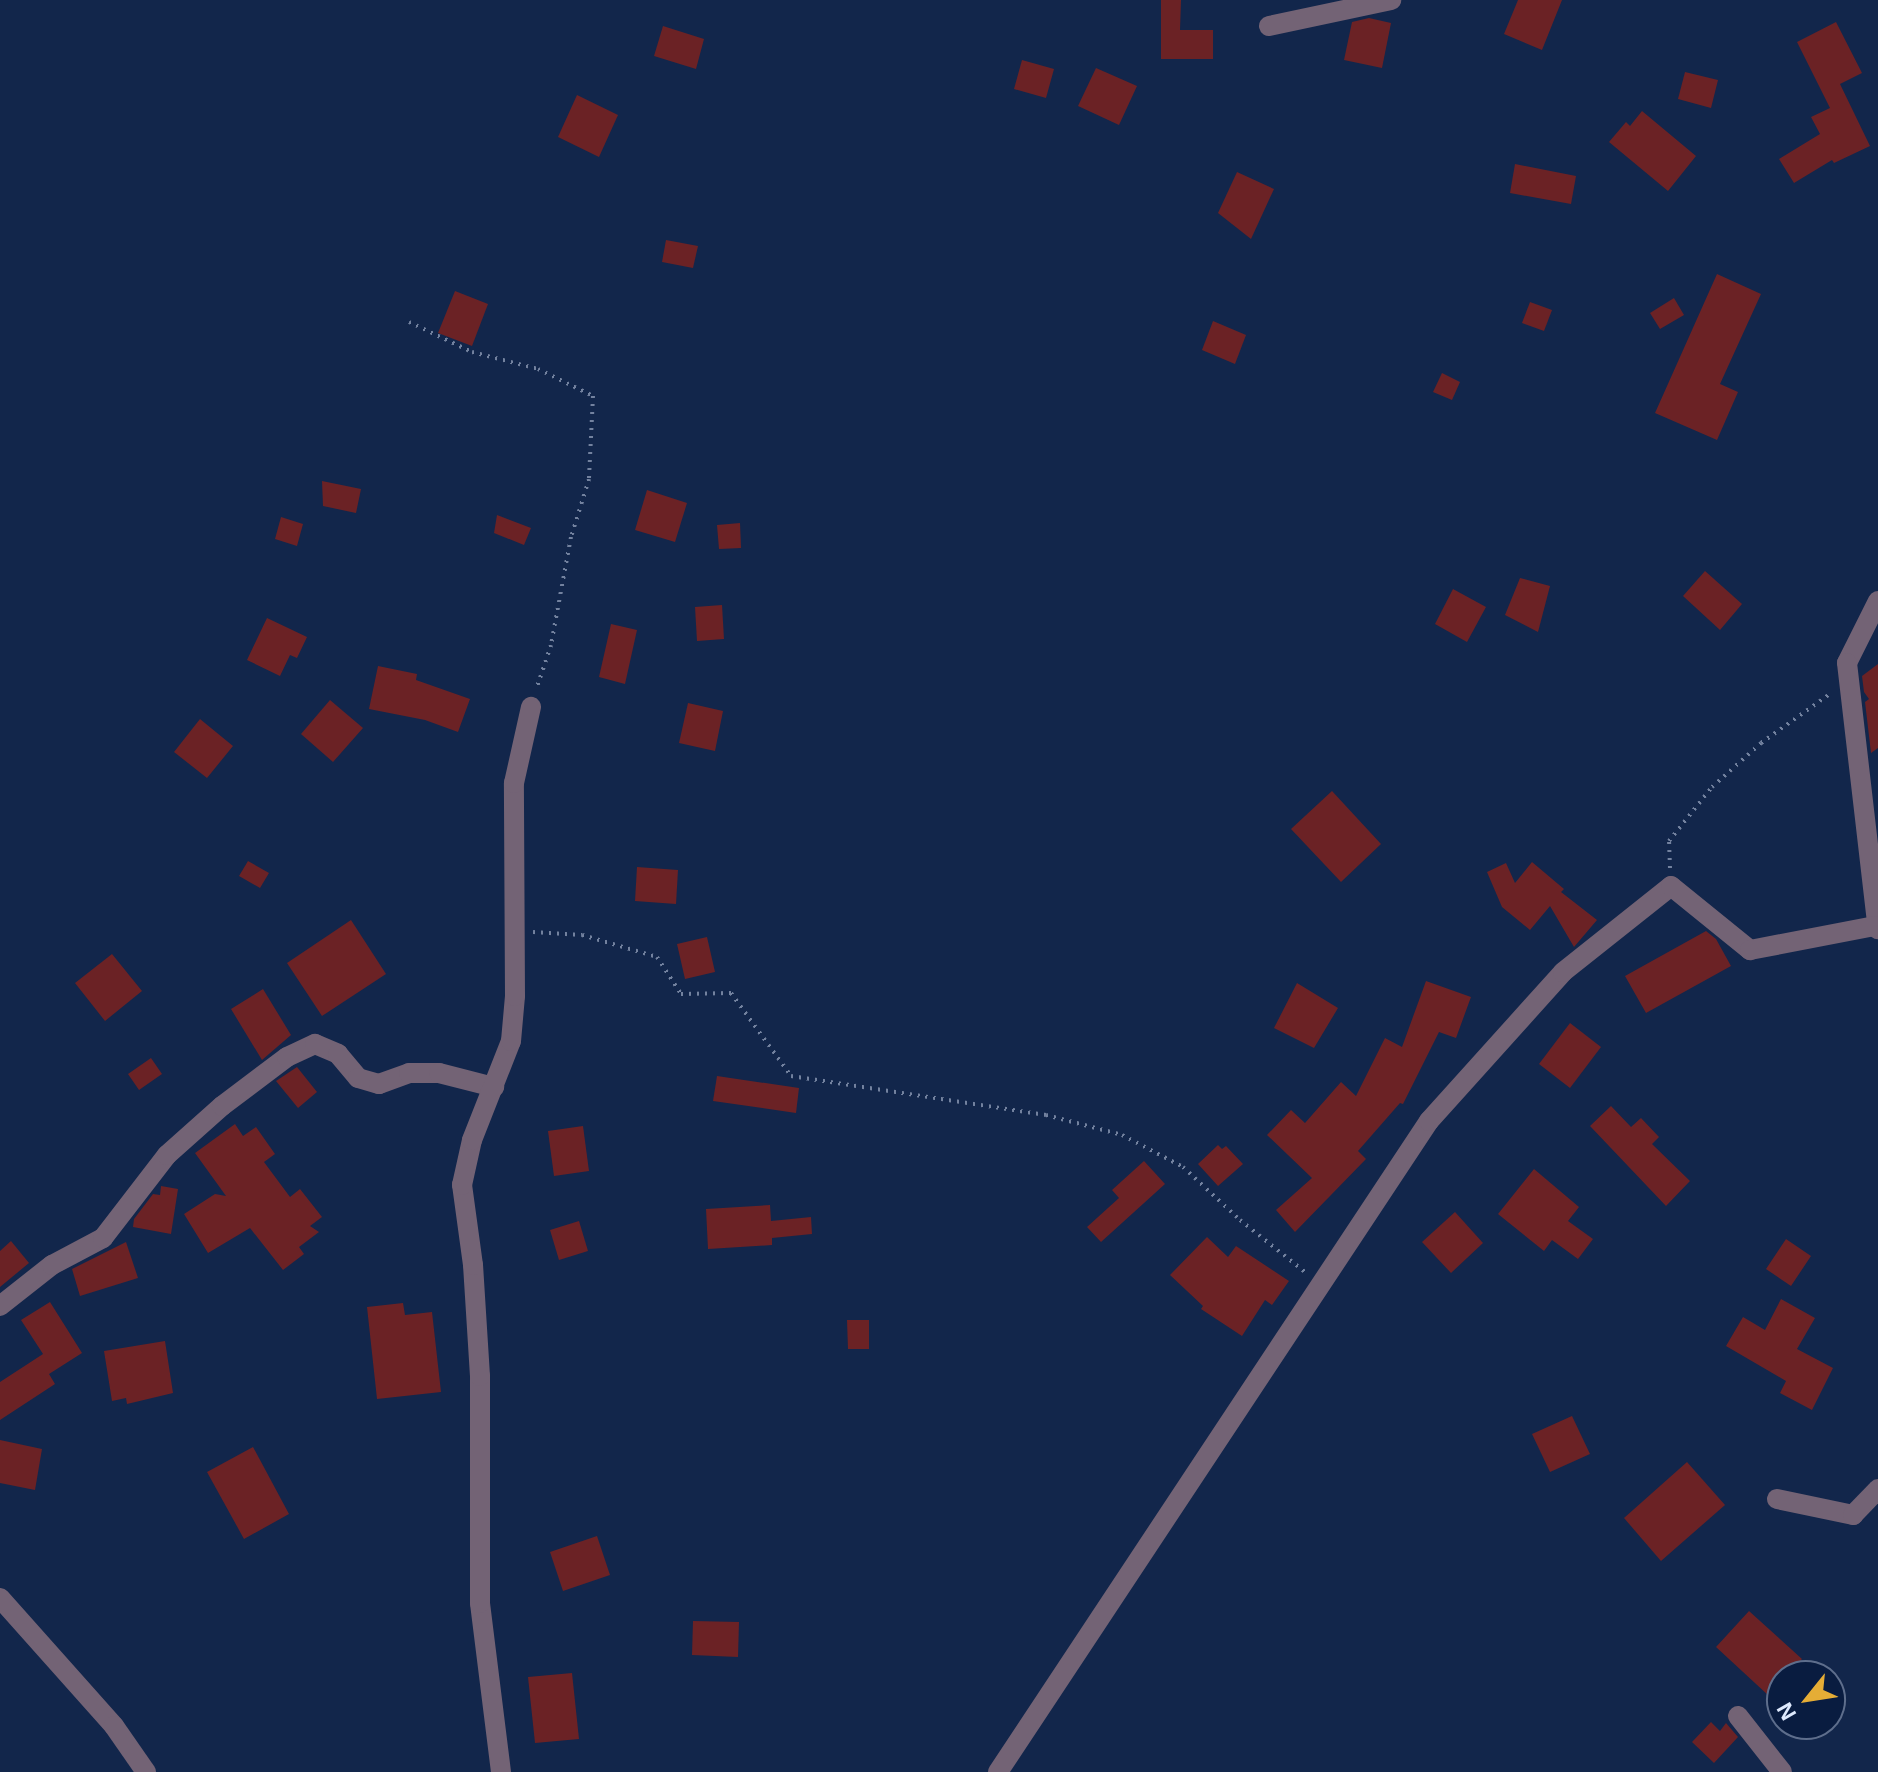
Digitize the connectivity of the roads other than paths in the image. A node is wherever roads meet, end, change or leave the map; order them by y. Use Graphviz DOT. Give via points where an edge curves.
graph roads {
  1 [pos="1391,0"];
  2 [pos="1269,26"];
  3 [pos="1878,601"];
  4 [pos="531,707"];
  5 [pos="1876,928"];
  6 [pos="494,1087"];
  7 [pos="0,1306"];
  8 [pos="1878,1489"];
  9 [pos="1777,1499"];
  10 [pos="0,1598"];
  11 [pos="1738,1716"];
  12 [pos="146,1772"];
  13 [pos="501,1772"];
  14 [pos="998,1772"];
  15 [pos="1782,1772"];
  1 -- 2 [label="street"];
  3 -- 5 [label="street" via="1847,663"];
  4 -- 6 [label="street" via="514,783 511,1041"];
  5 -- 14 [label="street" via="1750,950 1671,886 1563,972 1429,1121"];
  6 -- 7 [label="street" via="439,1073 409,1073 379,1084 358,1078 338,1054 315,1044 222,1106 167,1155 103,1238 52,1265"];
  6 -- 13 [label="street" via="472,1140 462,1185 480,1376 480,1603"];
  8 -- 9 [label="street" via="1853,1515"];
  10 -- 12 [label="street" via="114,1726"];
  11 -- 15 [label="street"];
}
